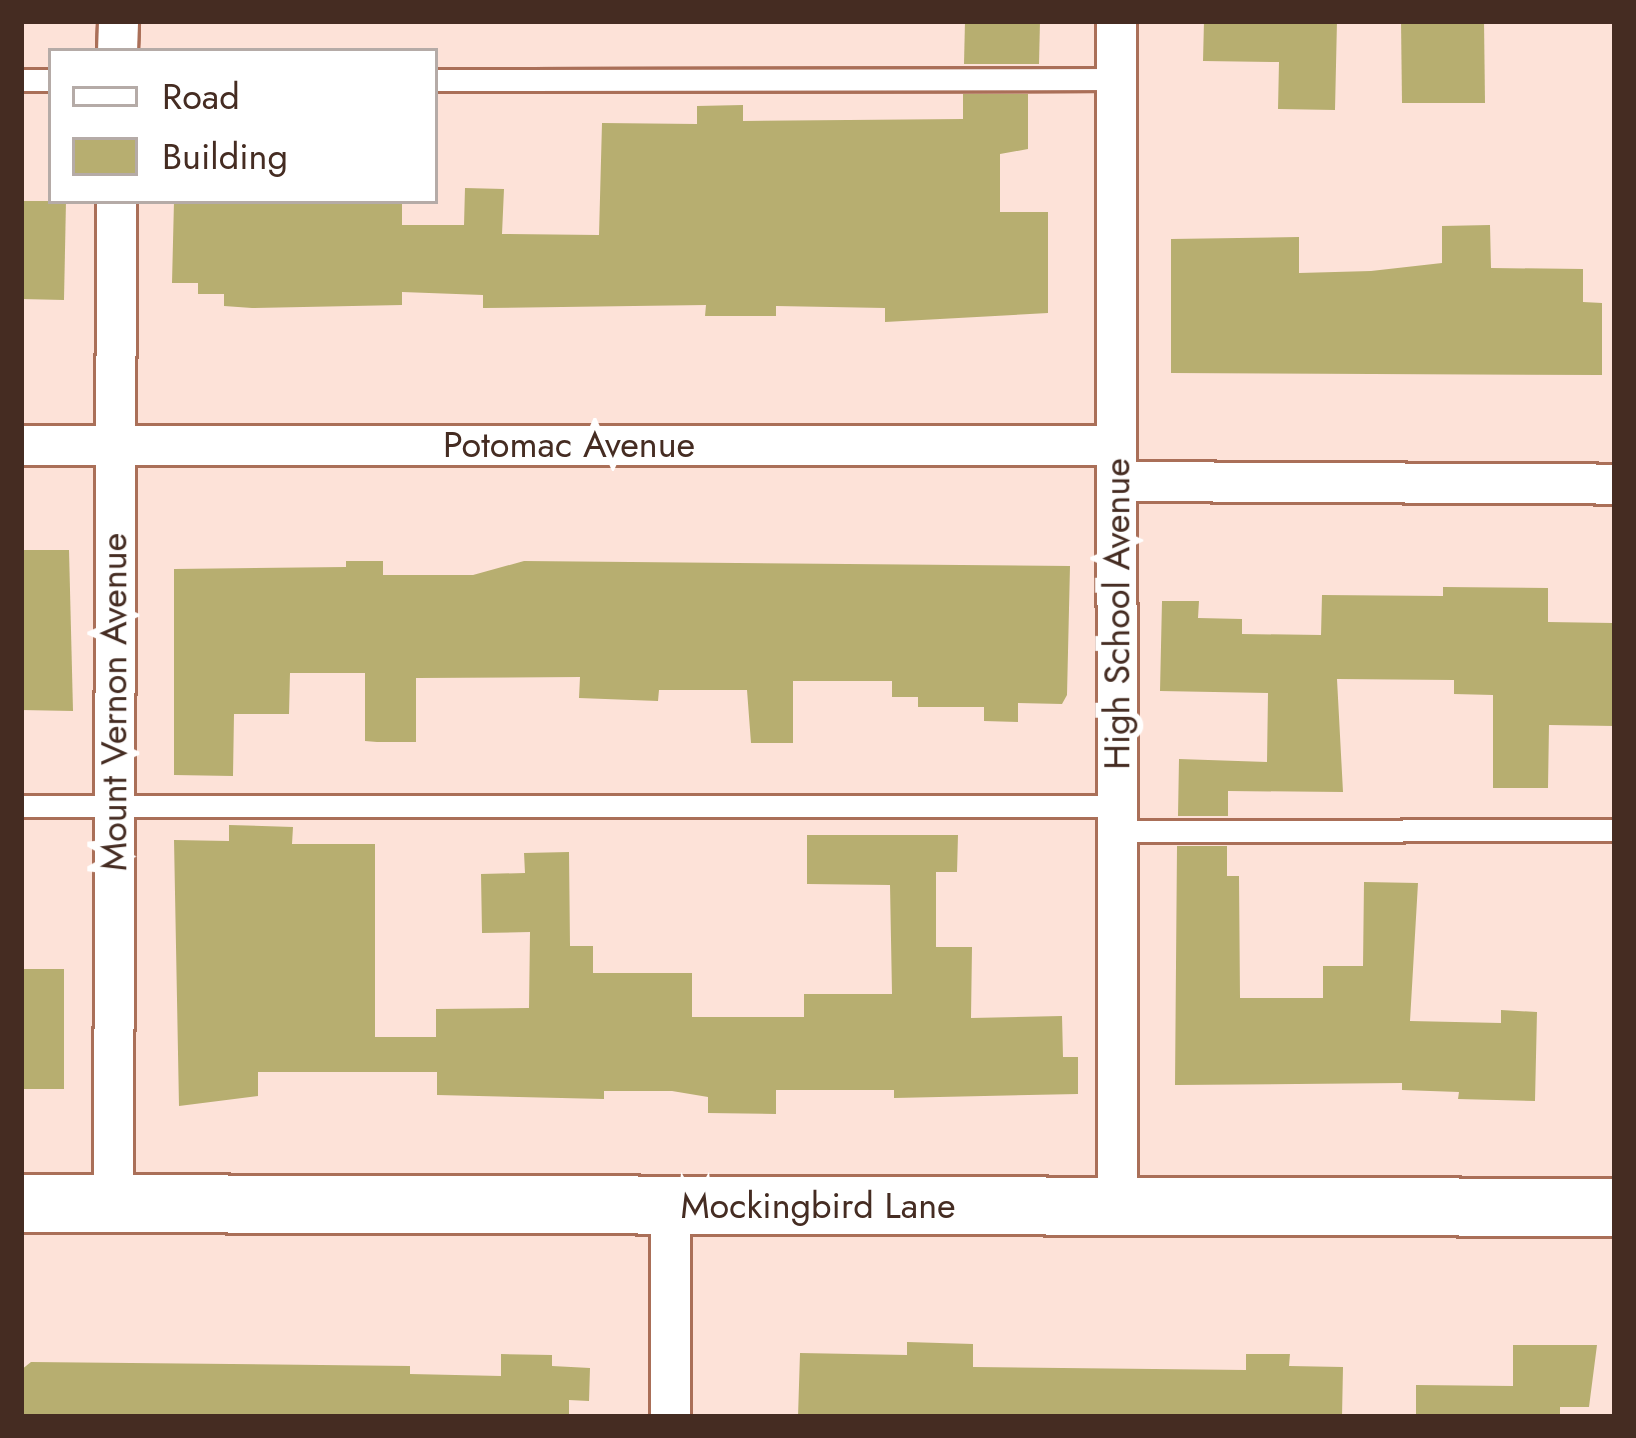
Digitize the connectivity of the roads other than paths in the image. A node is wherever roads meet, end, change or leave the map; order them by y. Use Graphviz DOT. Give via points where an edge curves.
graph roads {
  1 [pos="1116,21"];
  2 [pos="438,80"];
  3 [pos="1116,80"];
  4 [pos="116,204"];
  5 [pos="21,445"];
  6 [pos="114,446"];
  7 [pos="1116,463"];
  8 [pos="1615,484"];
  9 [pos="113,805"];
  10 [pos="21,806"];
  11 [pos="1117,819"];
  12 [pos="1615,830"];
  13 [pos="21,1203"];
  14 [pos="113,1203"];
  15 [pos="670,1206"];
  16 [pos="1117,1206"];
  17 [pos="1615,1207"];
  18 [pos="670,1417"];
  1 -- 3 [label="street, High School Avenue"];
  2 -- 3 [label="lane"];
  3 -- 7 [label="street, High School Avenue"];
  4 -- 6 [label="street, Mount Vernon Avenue"];
  5 -- 6 [label="street, Potomac Avenue"];
  6 -- 7 [label="street, Potomac Avenue"];
  6 -- 9 [label="street, Mount Vernon Avenue"];
  7 -- 8 [label="street, Potomac Avenue"];
  7 -- 11 [label="street, High School Avenue"];
  9 -- 10 [label="lane"];
  9 -- 11 [label="lane"];
  9 -- 14 [label="street, Mount Vernon Avenue"];
  11 -- 12 [label="lane"];
  11 -- 16 [label="street, High School Avenue"];
  13 -- 14 [label="main road, Mockingbird Lane"];
  14 -- 15 [label="main road, Mockingbird Lane"];
  15 -- 16 [label="main road, Mockingbird Lane"];
  15 -- 18 [label="street"];
  16 -- 17 [label="main road, Mockingbird Lane"];
}
